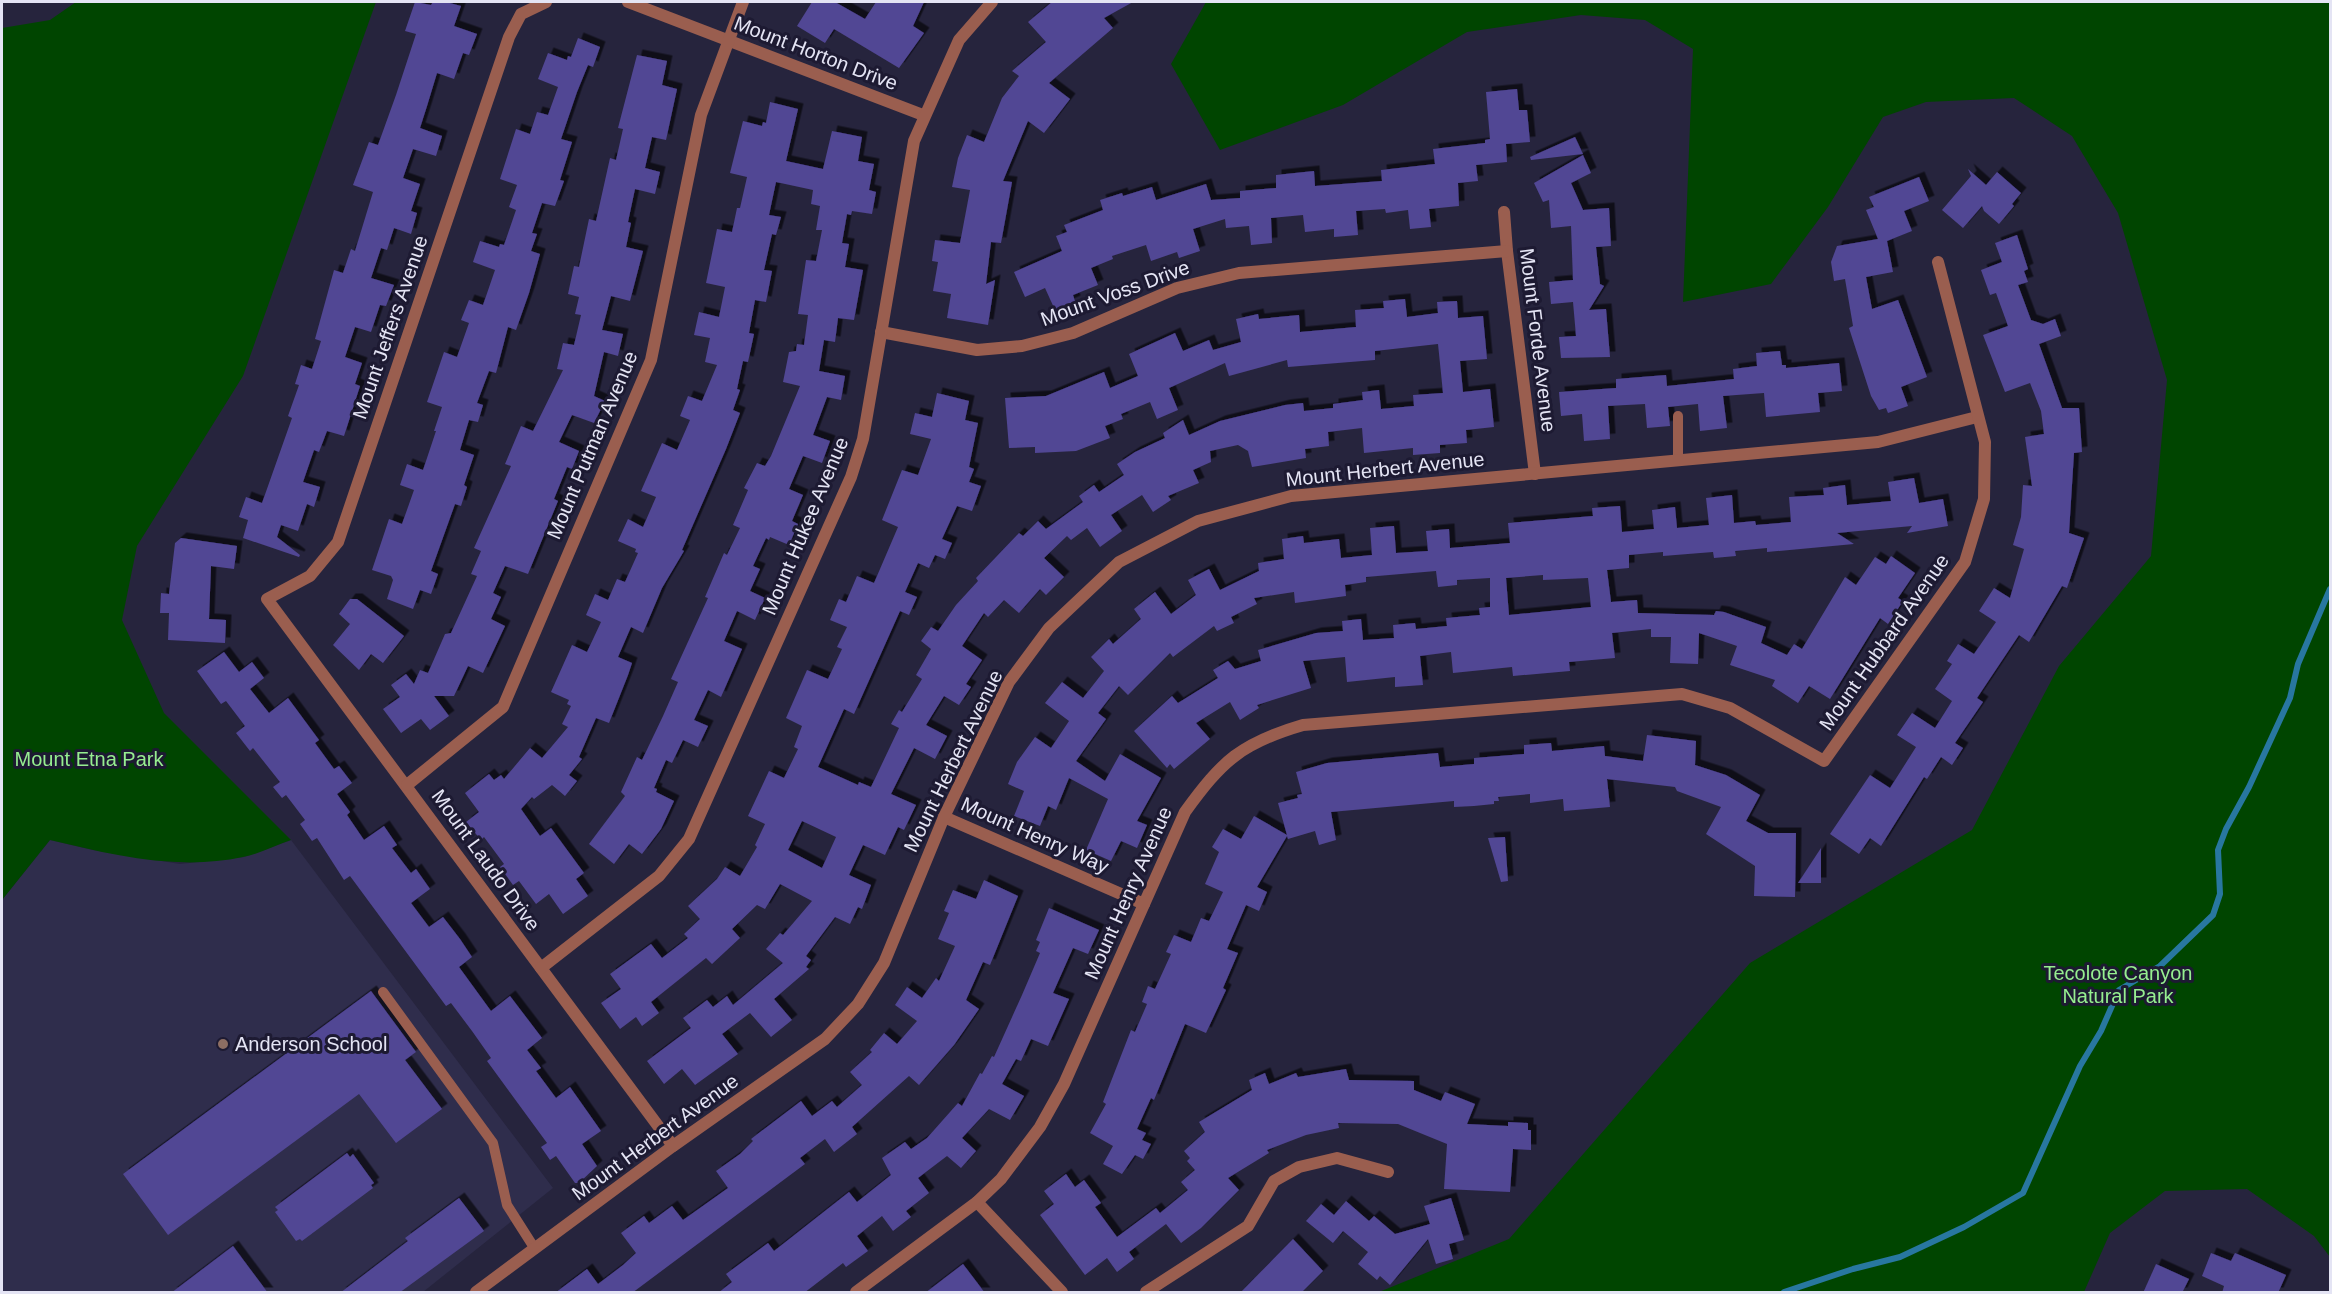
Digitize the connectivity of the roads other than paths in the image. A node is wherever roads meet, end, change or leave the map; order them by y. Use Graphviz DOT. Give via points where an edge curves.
graph roads {
  1 [pos="546,2"];
  2 [pos="628,2"];
  3 [pos="743,2"];
  4 [pos="992,2"];
  5 [pos="727,40"];
  6 [pos="923,115"];
  7 [pos="1504,212"];
  8 [pos="1507,251"];
  9 [pos="1938,262"];
  10 [pos="881,332"];
  11 [pos="1678,416"];
  12 [pos="1977,417"];
  13 [pos="1678,461"];
  14 [pos="1535,474"];
  15 [pos="267,599"];
  16 [pos="1824,761"];
  17 [pos="407,785"];
  18 [pos="944,817"];
  19 [pos="1144,904"];
  20 [pos="541,968"];
  21 [pos="383,992"];
  22 [pos="673,1146"];
  23 [pos="1388,1172"];
  24 [pos="977,1202"];
  25 [pos="535,1249"];
  26 [pos="476,1293"];
  27 [pos="856,1293"];
  28 [pos="1062,1293"];
  29 [pos="1146,1293"];
  1 -- 15 [label="street, Mount Jeffers Avenue" via="521,14 509,37 338,542 310,576"];
  2 -- 5 [label="street, Mount Horton Drive"];
  3 -- 5 [label="street, Mount Putman Avenue"];
  4 -- 6 [label="street, Mount Hukee Avenue" via="959,40"];
  5 -- 6 [label="street, Mount Horton Drive"];
  5 -- 17 [label="street, Mount Putman Avenue" via="701,115 651,360 503,707"];
  6 -- 10 [label="street, Mount Hukee Avenue" via="914,141"];
  7 -- 8 [label="street, Mount Forde Avenue"];
  8 -- 10 [label="street, Mount Voss Drive" via="1239,273 1178,288 1073,333 1022,346 977,350"];
  8 -- 14 [label="street, Mount Forde Avenue"];
  9 -- 12 [label="street, Mount Hubbard Avenue"];
  10 -- 20 [label="street, Mount Hukee Avenue" via="863,439 851,477 689,839 659,876"];
  11 -- 13 [label="lane"];
  12 -- 13 [label="street, Mount Herbert Avenue" via="1878,442"];
  12 -- 16 [label="street, Mount Hubbard Avenue" via="1985,442 1984,499 1965,562"];
  13 -- 14 [label="street, Mount Herbert Avenue"];
  14 -- 18 [label="street, Mount Herbert Avenue" via="1291,496 1198,521 1119,562 1049,628 1009,682"];
  15 -- 17 [label="street, Mount Laudo Drive"];
  16 -- 19 [label="street, Mount Henry Avenue" via="1730,708 1682,694 1303,725 1272,734 1245,748 1213,773 1185,812"];
  17 -- 20 [label="street, Mount Laudo Drive"];
  18 -- 19 [label="street, Mount Henry Way"];
  18 -- 22 [label="street, Mount Herbert Avenue" via="884,963 858,1004 825,1039"];
  19 -- 24 [label="street, Mount Henry Avenue" via="1045,1118 1001,1179"];
  20 -- 22 [label="street, Mount Laudo Drive"];
  21 -- 25 [label="lane" via="493,1143 507,1204"];
  22 -- 25 [label="street, Mount Herbert Avenue"];
  23 -- 29 [label="street" via="1337,1158 1299,1167 1274,1181 1248,1226"];
  24 -- 27 [label="street, Mount Henry Avenue"];
  24 -- 28 [label="street"];
  25 -- 26 [label="street, Mount Herbert Avenue"];
}
